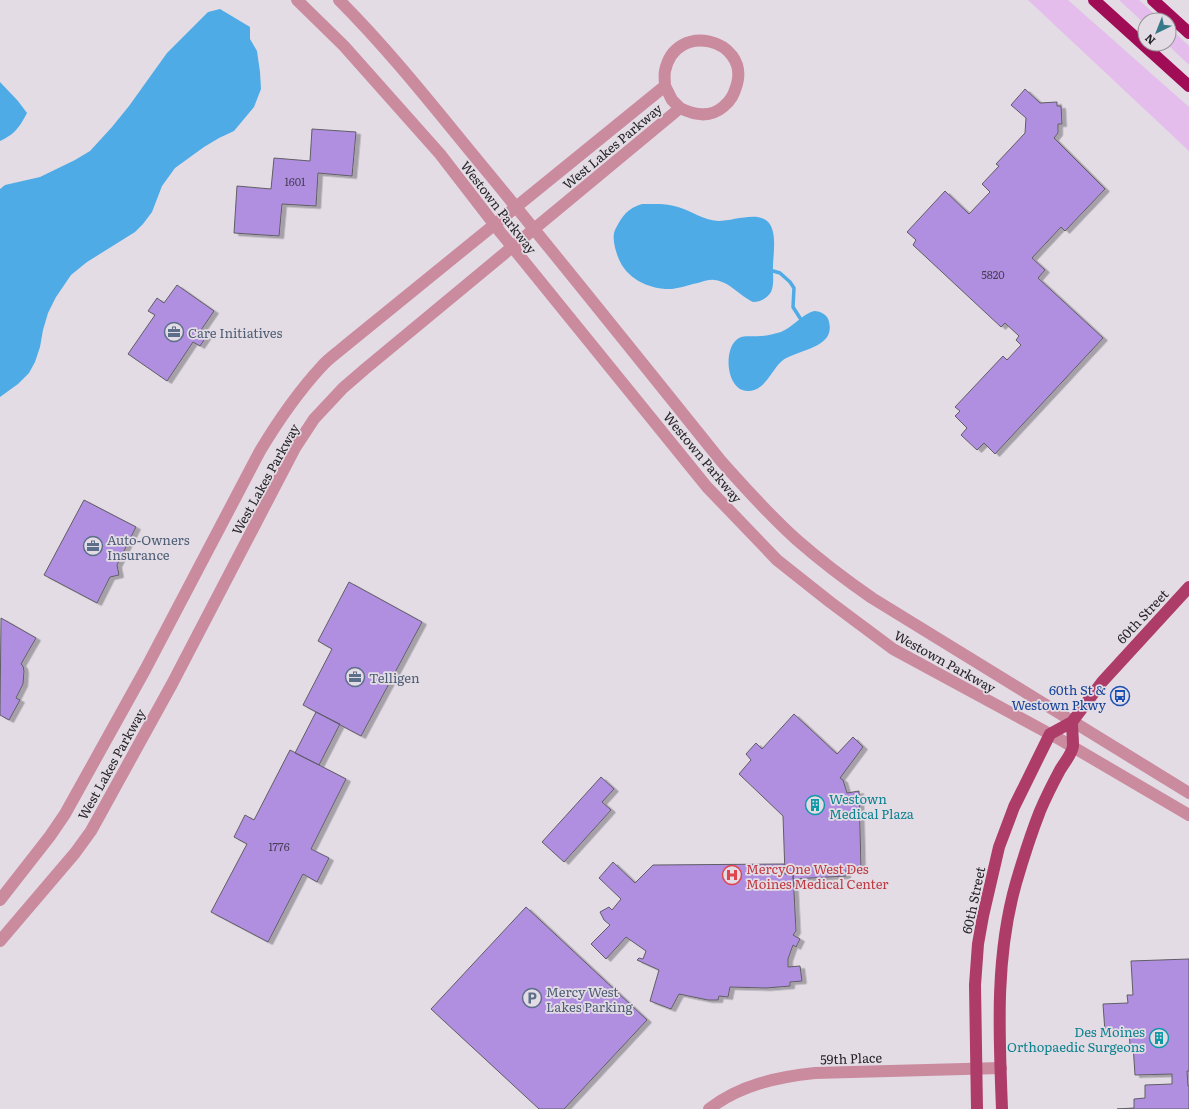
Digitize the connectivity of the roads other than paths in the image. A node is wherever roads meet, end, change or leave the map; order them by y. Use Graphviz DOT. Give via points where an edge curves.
graph roads {
  1 [pos="297,0"];
  2 [pos="339,0"];
  3 [pos="1094,0"];
  4 [pos="1153,0"];
  5 [pos="1189,33"];
  6 [pos="665,86"];
  7 [pos="1189,86"];
  8 [pos="680,108"];
  9 [pos="516,207"];
  10 [pos="494,225"];
  11 [pos="534,229"];
  12 [pos="512,247"];
  13 [pos="1189,587"];
  14 [pos="1072,722"];
  15 [pos="1050,734"];
  16 [pos="1072,747"];
  17 [pos="1189,793"];
  18 [pos="1189,815"];
  19 [pos="0,900"];
  20 [pos="0,941"];
  21 [pos="1001,1068"];
  22 [pos="976,1069"];
  23 [pos="709,1109"];
  24 [pos="977,1109"];
  25 [pos="1002,1109"];
  1 -- 10 [label="street, Westown Parkway" via="344,46 440,154"];
  2 -- 9 [label="street, Westown Parkway" via="390,54"];
  3 -- 7 [label="highway"];
  4 -- 5 [label="highway"];
  6 -- 8 [label="street" via="672,100"];
  6 -- 8 [label="street, West Lakes Parkway" via="664,72 669,59 679,47 688,42 698,40 714,43 729,53 737,69 738,79 734,95 728,103 721,109 700,115"];
  6 -- 9 [label="street, West Lakes Parkway"];
  8 -- 11 [label="street, West Lakes Parkway"];
  9 -- 10 [label="street, West Lakes Parkway"];
  9 -- 11 [label="street, Westown Parkway"];
  10 -- 12 [label="street, Westown Parkway"];
  10 -- 19 [label="street, West Lakes Parkway" via="322,365 279,419 65,814"];
  11 -- 12 [label="street, West Lakes Parkway"];
  11 -- 14 [label="street, Westown Parkway" via="721,461 797,540 872,598"];
  12 -- 15 [label="street, Westown Parkway" via="707,487 778,560 893,649"];
  12 -- 20 [label="street, West Lakes Parkway" via="359,373 314,419 295,448 172,684 91,831"];
  13 -- 14 [label="main road, 60th Street" via="1102,682"];
  14 -- 15 [label="main road, 60th Street"];
  14 -- 16 [label="main road"];
  14 -- 17 [label="street, Westown Parkway"];
  15 -- 16 [label="street, Westown Parkway"];
  15 -- 22 [label="main road, 60th Street" via="1014,807 1000,847 983,916 975,985"];
  16 -- 18 [label="street, Westown Parkway"];
  16 -- 21 [label="main road" via="1041,810 1026,849 1012,900 1002,955 999,993"];
  21 -- 22 [label="street, 59th Place"];
  21 -- 25 [label="main road"];
  22 -- 23 [label="street, 59th Place" via="788,1076 740,1090"];
  22 -- 24 [label="main road, 60th Street"];
}
